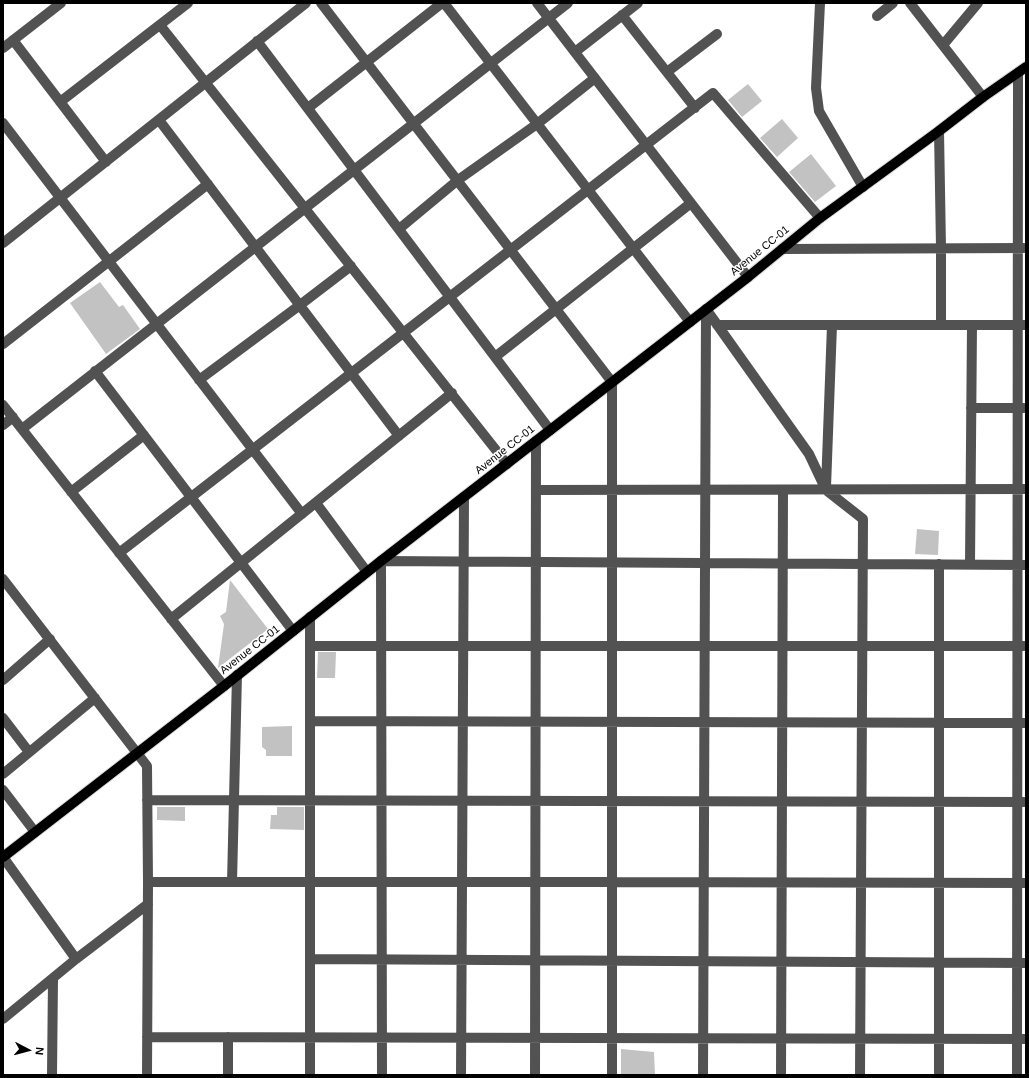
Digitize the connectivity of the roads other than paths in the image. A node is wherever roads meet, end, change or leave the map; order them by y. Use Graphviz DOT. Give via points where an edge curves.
graph roads {
  1 [pos="61,3"];
  2 [pos="188,3"];
  3 [pos="306,3"];
  4 [pos="321,3"];
  5 [pos="443,3"];
  6 [pos="537,3"];
  7 [pos="568,3"];
  8 [pos="638,3"];
  9 [pos="820,3"];
  10 [pos="893,3"];
  11 [pos="910,3"];
  12 [pos="978,3"];
  13 [pos="622,15"];
  14 [pos="877,16"];
  15 [pos="548,18"];
  16 [pos="160,25"];
  17 [pos="717,34"];
  18 [pos="13,40"];
  19 [pos="258,41"];
  20 [pos="943,45"];
  21 [pos="4,46"];
  22 [pos="575,52"];
  23 [pos="366,62"];
  24 [pos="490,63"];
  25 [pos="1022,70"];
  26 [pos="667,72"];
  27 [pos="595,78"];
  28 [pos="206,82"];
  29 [pos="983,97"];
  30 [pos="60,102"];
  31 [pos="308,108"];
  32 [pos="695,108"];
  33 [pos="159,120"];
  34 [pos="3,123"];
  35 [pos="414,123"];
  36 [pos="537,124"];
  37 [pos="939,131"];
  38 [pos="647,145"];
  39 [pos="106,162"];
  40 [pos="1022,168"];
  41 [pos="354,170"];
  42 [pos="458,180"];
  43 [pos="208,184"];
  44 [pos="862,187"];
  45 [pos="588,190"];
  46 [pos="60,198"];
  47 [pos="691,203"];
  48 [pos="305,208"];
  49 [pos="820,218"];
  50 [pos="399,229"];
  51 [pos="3,243"];
  52 [pos="255,247"];
  53 [pos="941,248"];
  54 [pos="1022,248"];
  55 [pos="633,249"];
  56 [pos="782,249"];
  57 [pos="511,250"];
  58 [pos="109,262"];
  59 [pos="351,266"];
  60 [pos="748,277"];
  61 [pos="450,297"];
  62 [pos="300,305"];
  63 [pos="556,309"];
  64 [pos="706,309"];
  65 [pos="690,322"];
  66 [pos="156,324"];
  67 [pos="717,325"];
  68 [pos="832,325"];
  69 [pos="941,325"];
  70 [pos="972,325"];
  71 [pos="1022,326"];
  72 [pos="404,333"];
  73 [pos="3,344"];
  74 [pos="495,357"];
  75 [pos="95,371"];
  76 [pos="351,374"];
  77 [pos="199,380"];
  78 [pos="612,382"];
  79 [pos="452,393"];
  80 [pos="3,405"];
  81 [pos="971,408"];
  82 [pos="1022,408"];
  83 [pos="13,417"];
  84 [pos="3,425"];
  85 [pos="22,429"];
  86 [pos="550,430"];
  87 [pos="144,435"];
  88 [pos="398,436"];
  89 [pos="536,441"];
  90 [pos="253,450"];
  91 [pos="507,464"];
  92 [pos="1022,489"];
  93 [pos="536,490"];
  94 [pos="612,490"];
  95 [pos="705,490"];
  96 [pos="783,490"];
  97 [pos="826,490"];
  98 [pos="970,490"];
  99 [pos="71,492"];
  100 [pos="192,497"];
  101 [pos="464,497"];
  102 [pos="316,503"];
  103 [pos="302,514"];
  104 [pos="120,553"];
  105 [pos="381,561"];
  106 [pos="464,561"];
  107 [pos="241,562"];
  108 [pos="536,562"];
  109 [pos="612,562"];
  110 [pos="705,563"];
  111 [pos="783,563"];
  112 [pos="862,564"];
  113 [pos="940,564"];
  114 [pos="970,564"];
  115 [pos="1022,565"];
  116 [pos="367,572"];
  117 [pos="5,584"];
  118 [pos="310,617"];
  119 [pos="171,619"];
  120 [pos="294,631"];
  121 [pos="50,640"];
  122 [pos="310,646"];
  123 [pos="382,646"];
  124 [pos="463,646"];
  125 [pos="536,646"];
  126 [pos="612,646"];
  127 [pos="705,646"];
  128 [pos="782,646"];
  129 [pos="862,646"];
  130 [pos="939,646"];
  131 [pos="1022,646"];
  132 [pos="237,675"];
  133 [pos="3,680"];
  134 [pos="224,686"];
  135 [pos="95,698"];
  136 [pos="3,718"];
  137 [pos="310,721"];
  138 [pos="382,721"];
  139 [pos="463,722"];
  140 [pos="536,722"];
  141 [pos="612,722"];
  142 [pos="704,722"];
  143 [pos="782,722"];
  144 [pos="862,723"];
  145 [pos="939,723"];
  146 [pos="1022,723"];
  147 [pos="29,752"];
  148 [pos="137,753"];
  149 [pos="3,774"];
  150 [pos="3,790"];
  151 [pos="147,800"];
  152 [pos="234,800"];
  153 [pos="310,800"];
  154 [pos="382,800"];
  155 [pos="463,800"];
  156 [pos="536,801"];
  157 [pos="612,801"];
  158 [pos="704,801"];
  159 [pos="782,802"];
  160 [pos="862,802"];
  161 [pos="939,802"];
  162 [pos="1022,802"];
  163 [pos="35,832"];
  164 [pos="3,857"];
  165 [pos="148,882"];
  166 [pos="232,882"];
  167 [pos="310,882"];
  168 [pos="382,882"];
  169 [pos="462,882"];
  170 [pos="535,882"];
  171 [pos="612,882"];
  172 [pos="704,882"];
  173 [pos="782,882"];
  174 [pos="861,882"];
  175 [pos="939,882"];
  176 [pos="1022,882"];
  177 [pos="148,904"];
  178 [pos="76,959"];
  179 [pos="310,959"];
  180 [pos="382,960"];
  181 [pos="462,960"];
  182 [pos="535,960"];
  183 [pos="613,961"];
  184 [pos="703,961"];
  185 [pos="781,962"];
  186 [pos="861,962"];
  187 [pos="939,962"];
  188 [pos="1022,963"];
  189 [pos="53,978"];
  190 [pos="3,1019"];
  191 [pos="147,1037"];
  192 [pos="228,1037"];
  193 [pos="310,1037"];
  194 [pos="382,1037"];
  195 [pos="461,1038"];
  196 [pos="535,1038"];
  197 [pos="613,1038"];
  198 [pos="703,1038"];
  199 [pos="781,1038"];
  200 [pos="861,1038"];
  201 [pos="939,1039"];
  202 [pos="1022,1039"];
  203 [pos="52,1075"];
  204 [pos="147,1075"];
  205 [pos="228,1075"];
  206 [pos="310,1075"];
  207 [pos="382,1075"];
  208 [pos="461,1075"];
  209 [pos="535,1075"];
  210 [pos="612,1075"];
  211 [pos="703,1075"];
  212 [pos="781,1075"];
  213 [pos="860,1075"];
  214 [pos="939,1075"];
  215 [pos="1017,1075"];
  1 -- 18 [label="street"];
  2 -- 16 [label="street"];
  3 -- 19 [label="street"];
  4 -- 23 [label="street"];
  5 -- 23 [label="street"];
  5 -- 24 [label="street"];
  6 -- 15 [label="street"];
  7 -- 15 [label="street"];
  8 -- 13 [label="street"];
  9 -- 44 [label="street" via="816,88 819,111"];
  10 -- 14 [label="street"];
  11 -- 20 [label="street"];
  12 -- 20 [label="street"];
  13 -- 22 [label="street"];
  13 -- 26 [label="street"];
  15 -- 22 [label="street"];
  15 -- 24 [label="street"];
  16 -- 28 [label="street"];
  16 -- 30 [label="street"];
  17 -- 26 [label="street"];
  18 -- 21 [label="street"];
  18 -- 30 [label="street"];
  19 -- 28 [label="street"];
  19 -- 31 [label="street"];
  20 -- 29 [label="street"];
  22 -- 27 [label="street"];
  23 -- 31 [label="street"];
  23 -- 35 [label="street"];
  24 -- 35 [label="street"];
  24 -- 36 [label="street"];
  25 -- 29 [label="main road, Avenue CC-01"];
  25 -- 40 [label="street"];
  26 -- 32 [label="street"];
  27 -- 36 [label="street"];
  27 -- 38 [label="street"];
  28 -- 33 [label="street"];
  28 -- 48 [label="street"];
  29 -- 37 [label="main road, Avenue CC-01"];
  30 -- 39 [label="street"];
  31 -- 41 [label="street"];
  32 -- 38 [label="street"];
  32 -- 49 [label="street" via="713,93"];
  33 -- 39 [label="street"];
  33 -- 43 [label="street"];
  34 -- 46 [label="street"];
  35 -- 41 [label="street"];
  35 -- 42 [label="street"];
  36 -- 42 [label="street"];
  36 -- 45 [label="street"];
  37 -- 44 [label="main road, Avenue CC-01"];
  37 -- 53 [label="street"];
  38 -- 45 [label="street"];
  38 -- 47 [label="street"];
  39 -- 46 [label="street"];
  40 -- 54 [label="street"];
  41 -- 48 [label="street"];
  41 -- 50 [label="street"];
  42 -- 50 [label="street"];
  42 -- 57 [label="street"];
  43 -- 52 [label="street"];
  43 -- 58 [label="street"];
  44 -- 49 [label="main road, Avenue CC-01"];
  45 -- 55 [label="street"];
  45 -- 57 [label="street"];
  46 -- 51 [label="street"];
  46 -- 58 [label="street"];
  47 -- 55 [label="street"];
  47 -- 60 [label="street"];
  48 -- 52 [label="street"];
  48 -- 59 [label="street"];
  49 -- 56 [label="main road, Avenue CC-01"];
  50 -- 61 [label="street"];
  52 -- 62 [label="street"];
  52 -- 66 [label="street"];
  53 -- 54 [label="street"];
  53 -- 56 [label="street"];
  53 -- 69 [label="street"];
  54 -- 71 [label="street"];
  55 -- 63 [label="street"];
  55 -- 65 [label="street"];
  56 -- 60 [label="main road, Avenue CC-01"];
  57 -- 61 [label="street"];
  57 -- 63 [label="street"];
  58 -- 66 [label="street"];
  58 -- 73 [label="street"];
  59 -- 62 [label="street"];
  59 -- 72 [label="street"];
  60 -- 64 [label="main road, Avenue CC-01"];
  61 -- 72 [label="street"];
  61 -- 74 [label="street"];
  62 -- 76 [label="street"];
  62 -- 77 [label="street"];
  63 -- 74 [label="street"];
  63 -- 78 [label="street"];
  64 -- 65 [label="main road, Avenue CC-01"];
  64 -- 67 [label="street"];
  64 -- 95 [label="street"];
  65 -- 78 [label="main road, Avenue CC-01"];
  66 -- 75 [label="street"];
  66 -- 77 [label="street"];
  67 -- 68 [label="street"];
  67 -- 97 [label="street" via="809,454"];
  68 -- 69 [label="street"];
  68 -- 97 [label="street"];
  69 -- 70 [label="street"];
  70 -- 71 [label="street"];
  70 -- 81 [label="street"];
  71 -- 82 [label="street"];
  72 -- 76 [label="street"];
  72 -- 79 [label="street"];
  74 -- 86 [label="street"];
  75 -- 85 [label="street"];
  75 -- 87 [label="street"];
  76 -- 88 [label="street"];
  76 -- 90 [label="street"];
  77 -- 90 [label="street"];
  78 -- 86 [label="main road, Avenue CC-01"];
  78 -- 94 [label="street"];
  79 -- 88 [label="street"];
  79 -- 91 [label="street"];
  80 -- 83 [label="street"];
  81 -- 82 [label="street"];
  81 -- 98 [label="street"];
  82 -- 92 [label="street"];
  83 -- 84 [label="street"];
  83 -- 85 [label="street"];
  85 -- 99 [label="street"];
  86 -- 89 [label="main road, Avenue CC-01"];
  87 -- 99 [label="street"];
  87 -- 100 [label="street"];
  88 -- 102 [label="street"];
  89 -- 91 [label="main road, Avenue CC-01"];
  89 -- 93 [label="street"];
  90 -- 100 [label="street"];
  90 -- 103 [label="street"];
  91 -- 101 [label="main road, Avenue CC-01"];
  92 -- 98 [label="street"];
  92 -- 115 [label="street"];
  93 -- 94 [label="street"];
  93 -- 108 [label="street"];
  94 -- 95 [label="street"];
  94 -- 109 [label="street"];
  95 -- 96 [label="street"];
  95 -- 110 [label="street"];
  96 -- 97 [label="street"];
  96 -- 111 [label="street"];
  97 -- 98 [label="street"];
  97 -- 112 [label="street" via="863,519"];
  98 -- 114 [label="street"];
  99 -- 104 [label="street"];
  100 -- 104 [label="street"];
  100 -- 107 [label="street"];
  101 -- 105 [label="main road, Avenue CC-01"];
  101 -- 106 [label="street"];
  102 -- 103 [label="street"];
  102 -- 116 [label="street"];
  103 -- 107 [label="street"];
  104 -- 119 [label="street"];
  105 -- 106 [label="street"];
  105 -- 116 [label="main road, Avenue CC-01"];
  105 -- 123 [label="street"];
  106 -- 108 [label="street"];
  106 -- 124 [label="street"];
  107 -- 119 [label="street"];
  107 -- 120 [label="street"];
  108 -- 109 [label="street"];
  108 -- 125 [label="street"];
  109 -- 110 [label="street"];
  109 -- 126 [label="street"];
  110 -- 111 [label="street"];
  110 -- 127 [label="street"];
  111 -- 112 [label="street"];
  111 -- 128 [label="street"];
  112 -- 113 [label="street"];
  112 -- 129 [label="street"];
  113 -- 114 [label="street"];
  113 -- 130 [label="street"];
  114 -- 115 [label="street"];
  115 -- 131 [label="street"];
  116 -- 118 [label="main road, Avenue CC-01"];
  117 -- 121 [label="street"];
  118 -- 120 [label="main road, Avenue CC-01"];
  118 -- 122 [label="street"];
  119 -- 134 [label="street"];
  120 -- 132 [label="main road, Avenue CC-01"];
  121 -- 133 [label="street"];
  121 -- 135 [label="street"];
  122 -- 123 [label="street"];
  122 -- 137 [label="street"];
  123 -- 124 [label="street"];
  123 -- 138 [label="street"];
  124 -- 125 [label="street"];
  124 -- 139 [label="street"];
  125 -- 126 [label="street"];
  125 -- 140 [label="street"];
  126 -- 127 [label="street"];
  126 -- 141 [label="street"];
  127 -- 128 [label="street"];
  127 -- 142 [label="street"];
  128 -- 129 [label="street"];
  128 -- 143 [label="street"];
  129 -- 130 [label="street"];
  129 -- 144 [label="street"];
  130 -- 131 [label="street"];
  130 -- 145 [label="street"];
  131 -- 146 [label="street"];
  132 -- 134 [label="main road, Avenue CC-01"];
  132 -- 152 [label="street"];
  134 -- 148 [label="main road, Avenue CC-01"];
  135 -- 147 [label="street"];
  135 -- 148 [label="street"];
  136 -- 147 [label="street"];
  137 -- 138 [label="street"];
  137 -- 153 [label="street"];
  138 -- 139 [label="street"];
  138 -- 154 [label="street"];
  139 -- 140 [label="street"];
  139 -- 155 [label="street"];
  140 -- 141 [label="street"];
  140 -- 156 [label="street"];
  141 -- 142 [label="street"];
  141 -- 157 [label="street"];
  142 -- 143 [label="street"];
  142 -- 158 [label="street"];
  143 -- 144 [label="street"];
  143 -- 159 [label="street"];
  144 -- 145 [label="street"];
  144 -- 160 [label="street"];
  145 -- 146 [label="street"];
  145 -- 161 [label="street"];
  146 -- 162 [label="street"];
  147 -- 149 [label="street"];
  148 -- 151 [label="street" via="147,766"];
  148 -- 163 [label="main road, Avenue CC-01"];
  150 -- 163 [label="street"];
  151 -- 152 [label="street"];
  151 -- 165 [label="street"];
  152 -- 153 [label="street"];
  152 -- 166 [label="street"];
  153 -- 154 [label="street"];
  153 -- 167 [label="street"];
  154 -- 155 [label="street"];
  154 -- 168 [label="street"];
  155 -- 156 [label="street"];
  155 -- 169 [label="street"];
  156 -- 157 [label="street"];
  156 -- 170 [label="street"];
  157 -- 158 [label="street"];
  157 -- 171 [label="street"];
  158 -- 159 [label="street"];
  158 -- 172 [label="street"];
  159 -- 160 [label="street"];
  159 -- 173 [label="street"];
  160 -- 161 [label="street"];
  160 -- 174 [label="street"];
  161 -- 162 [label="street"];
  161 -- 175 [label="street"];
  162 -- 176 [label="street"];
  163 -- 164 [label="main road, Avenue CC-01"];
  164 -- 178 [label="street"];
  165 -- 166 [label="street"];
  165 -- 177 [label="street"];
  166 -- 167 [label="street"];
  167 -- 168 [label="street"];
  167 -- 179 [label="street"];
  168 -- 169 [label="street"];
  168 -- 180 [label="street"];
  169 -- 170 [label="street"];
  169 -- 181 [label="street"];
  170 -- 171 [label="street"];
  170 -- 182 [label="street"];
  171 -- 172 [label="street"];
  171 -- 183 [label="street"];
  172 -- 173 [label="street"];
  172 -- 184 [label="street"];
  173 -- 174 [label="street"];
  173 -- 185 [label="street"];
  174 -- 175 [label="street"];
  174 -- 186 [label="street"];
  175 -- 176 [label="street"];
  175 -- 187 [label="street"];
  176 -- 188 [label="street"];
  177 -- 178 [label="street"];
  177 -- 191 [label="street"];
  178 -- 189 [label="street"];
  179 -- 180 [label="street"];
  179 -- 193 [label="street"];
  180 -- 181 [label="street"];
  180 -- 194 [label="street"];
  181 -- 182 [label="street"];
  181 -- 195 [label="street"];
  182 -- 183 [label="street"];
  182 -- 196 [label="street"];
  183 -- 184 [label="street"];
  183 -- 197 [label="street"];
  184 -- 185 [label="street"];
  184 -- 198 [label="street"];
  185 -- 186 [label="street"];
  185 -- 199 [label="street"];
  186 -- 187 [label="street"];
  186 -- 200 [label="street"];
  187 -- 188 [label="street"];
  187 -- 201 [label="street"];
  188 -- 202 [label="street"];
  189 -- 190 [label="street"];
  189 -- 203 [label="street"];
  191 -- 192 [label="street"];
  191 -- 204 [label="street"];
  192 -- 193 [label="street"];
  192 -- 205 [label="street"];
  193 -- 194 [label="street"];
  193 -- 206 [label="street"];
  194 -- 195 [label="street"];
  194 -- 207 [label="street"];
  195 -- 196 [label="street"];
  195 -- 208 [label="street"];
  196 -- 197 [label="street"];
  196 -- 209 [label="street"];
  197 -- 198 [label="street"];
  197 -- 210 [label="street"];
  198 -- 199 [label="street"];
  198 -- 211 [label="street"];
  199 -- 200 [label="street"];
  199 -- 212 [label="street"];
  200 -- 201 [label="street"];
  200 -- 213 [label="street"];
  201 -- 202 [label="street"];
  201 -- 214 [label="street"];
  202 -- 215 [label="street"];
}
